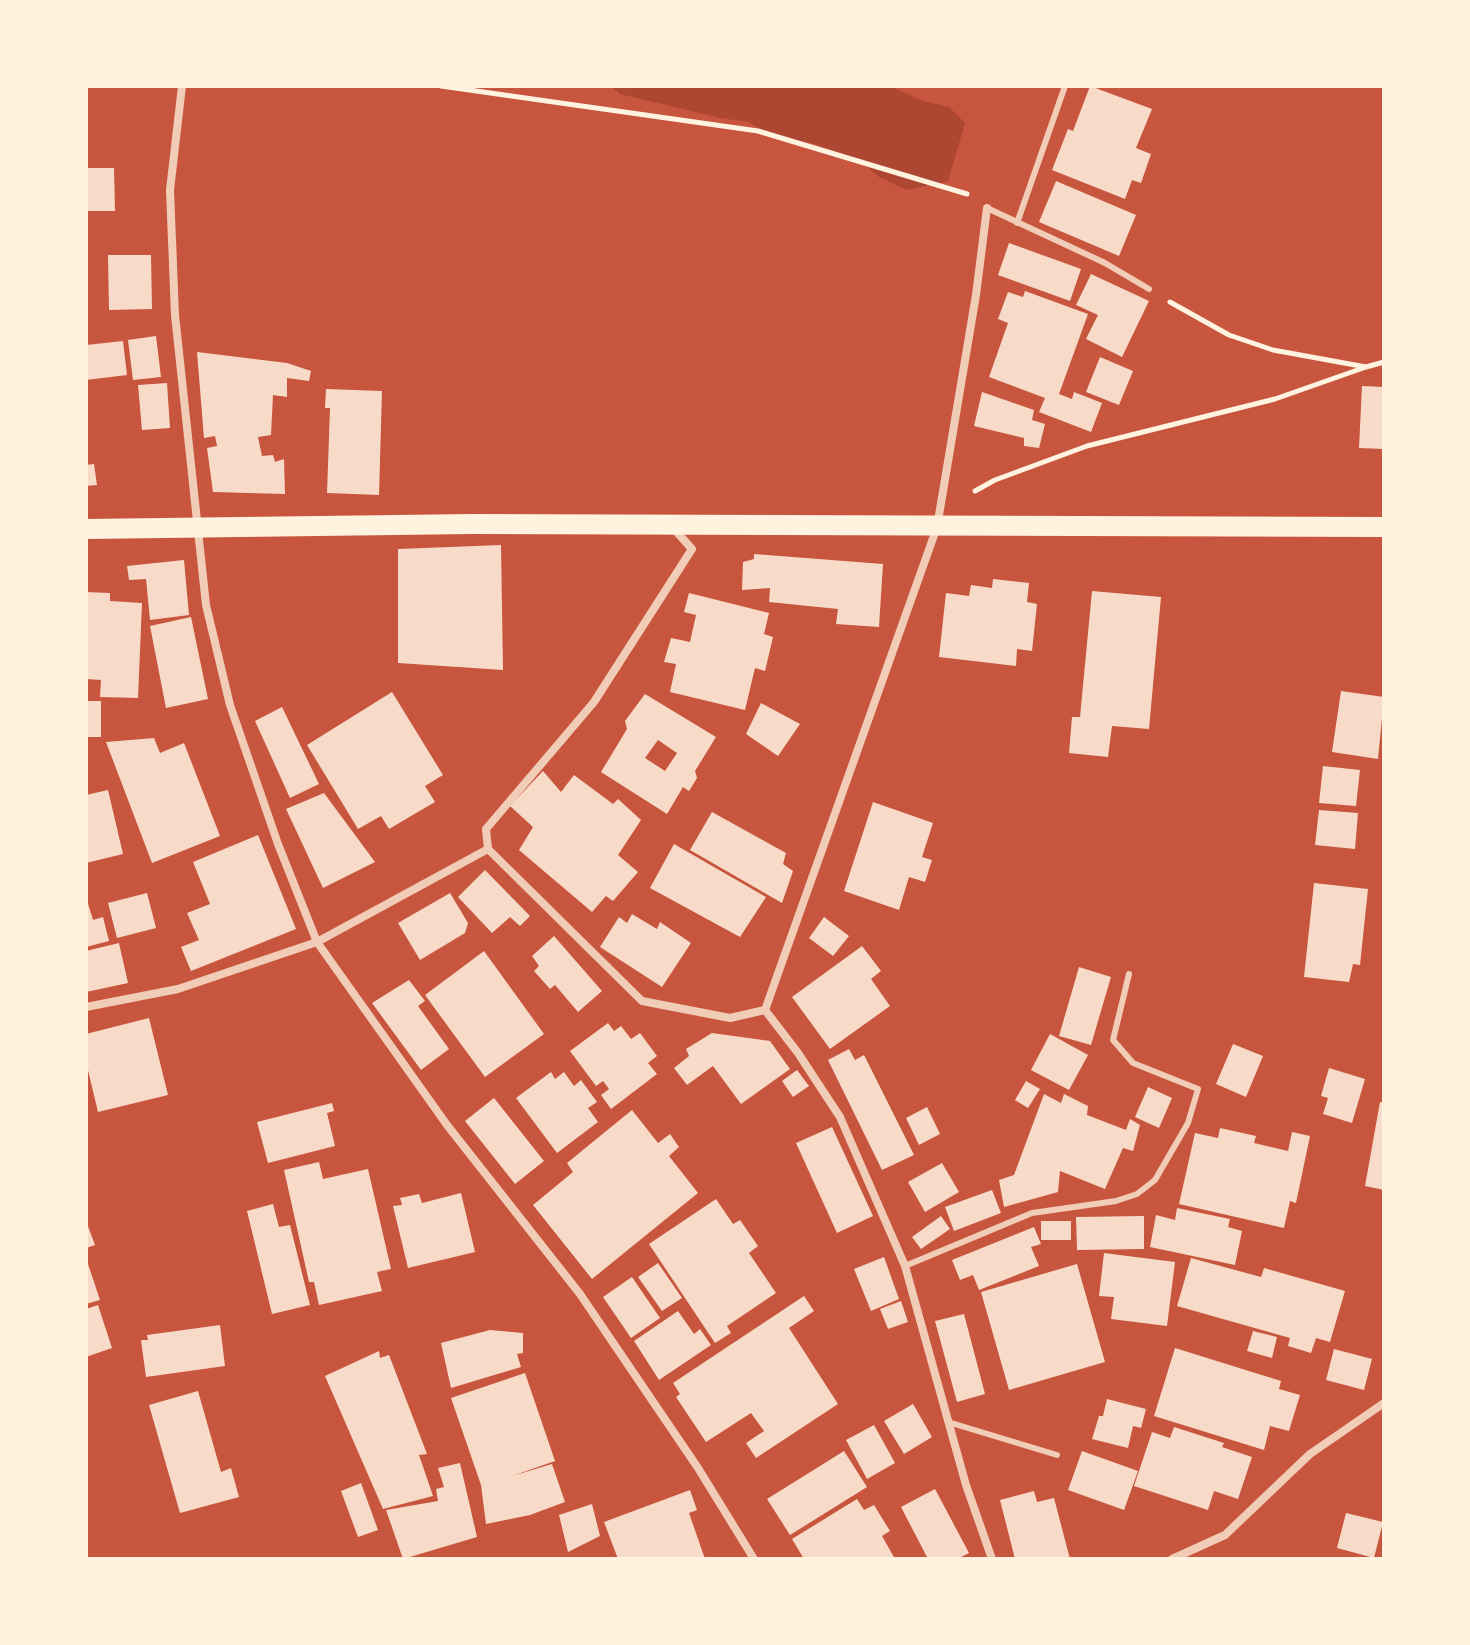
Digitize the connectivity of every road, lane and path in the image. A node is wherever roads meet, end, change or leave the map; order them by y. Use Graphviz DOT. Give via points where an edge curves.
graph roads {
  1 [pos="182,86"];
  2 [pos="441,86"];
  3 [pos="1065,86"];
  4 [pos="987,208"];
  5 [pos="1017,223"];
  6 [pos="1149,289"];
  7 [pos="1384,362"];
  8 [pos="1366,367"];
  9 [pos="938,519"];
  10 [pos="670,523"];
  11 [pos="1384,527"];
  12 [pos="198,528"];
  13 [pos="86,529"];
  14 [pos="488,849"];
  15 [pos="317,942"];
  16 [pos="1129,974"];
  17 [pos="86,1007"];
  18 [pos="765,1010"];
  19 [pos="905,1266"];
  20 [pos="1384,1403"];
  21 [pos="948,1422"];
  22 [pos="1057,1455"];
  23 [pos="754,1559"];
  24 [pos="992,1559"];
  25 [pos="1172,1559"];
  1 -- 12 [label="street" via="170,190 174,299"];
  2 -- 4 [label="path" via="758,131 974,196"];
  3 -- 5 [label="lane"];
  4 -- 5 [label="lane"];
  4 -- 9 [label="street"];
  5 -- 6 [label="lane"];
  6 -- 8 [label="path" via="1229,335 1273,350"];
  7 -- 8 [label="path"];
  8 -- 9 [label="path" via="1275,399 1087,446 995,480"];
  9 -- 10 [label="main road"];
  9 -- 11 [label="main road"];
  9 -- 18 [label="street"];
  10 -- 12 [label="main road"];
  10 -- 14 [label="street" via="692,549 594,702 486,829"];
  12 -- 13 [label="main road"];
  12 -- 15 [label="street" via="206,605 230,705"];
  14 -- 15 [label="street"];
  14 -- 18 [label="street" via="642,1001 730,1018"];
  15 -- 17 [label="street" via="178,989"];
  15 -- 23 [label="street" via="447,1125 580,1294"];
  16 -- 19 [label="lane" via="1113,1040 1133,1063 1198,1089 1188,1123 1155,1180 1116,1201 1032,1213"];
  18 -- 19 [label="street" via="840,1117"];
  19 -- 21 [label="street"];
  20 -- 25 [label="street" via="1310,1454 1225,1535"];
  21 -- 22 [label="lane"];
  21 -- 24 [label="street"];
}
